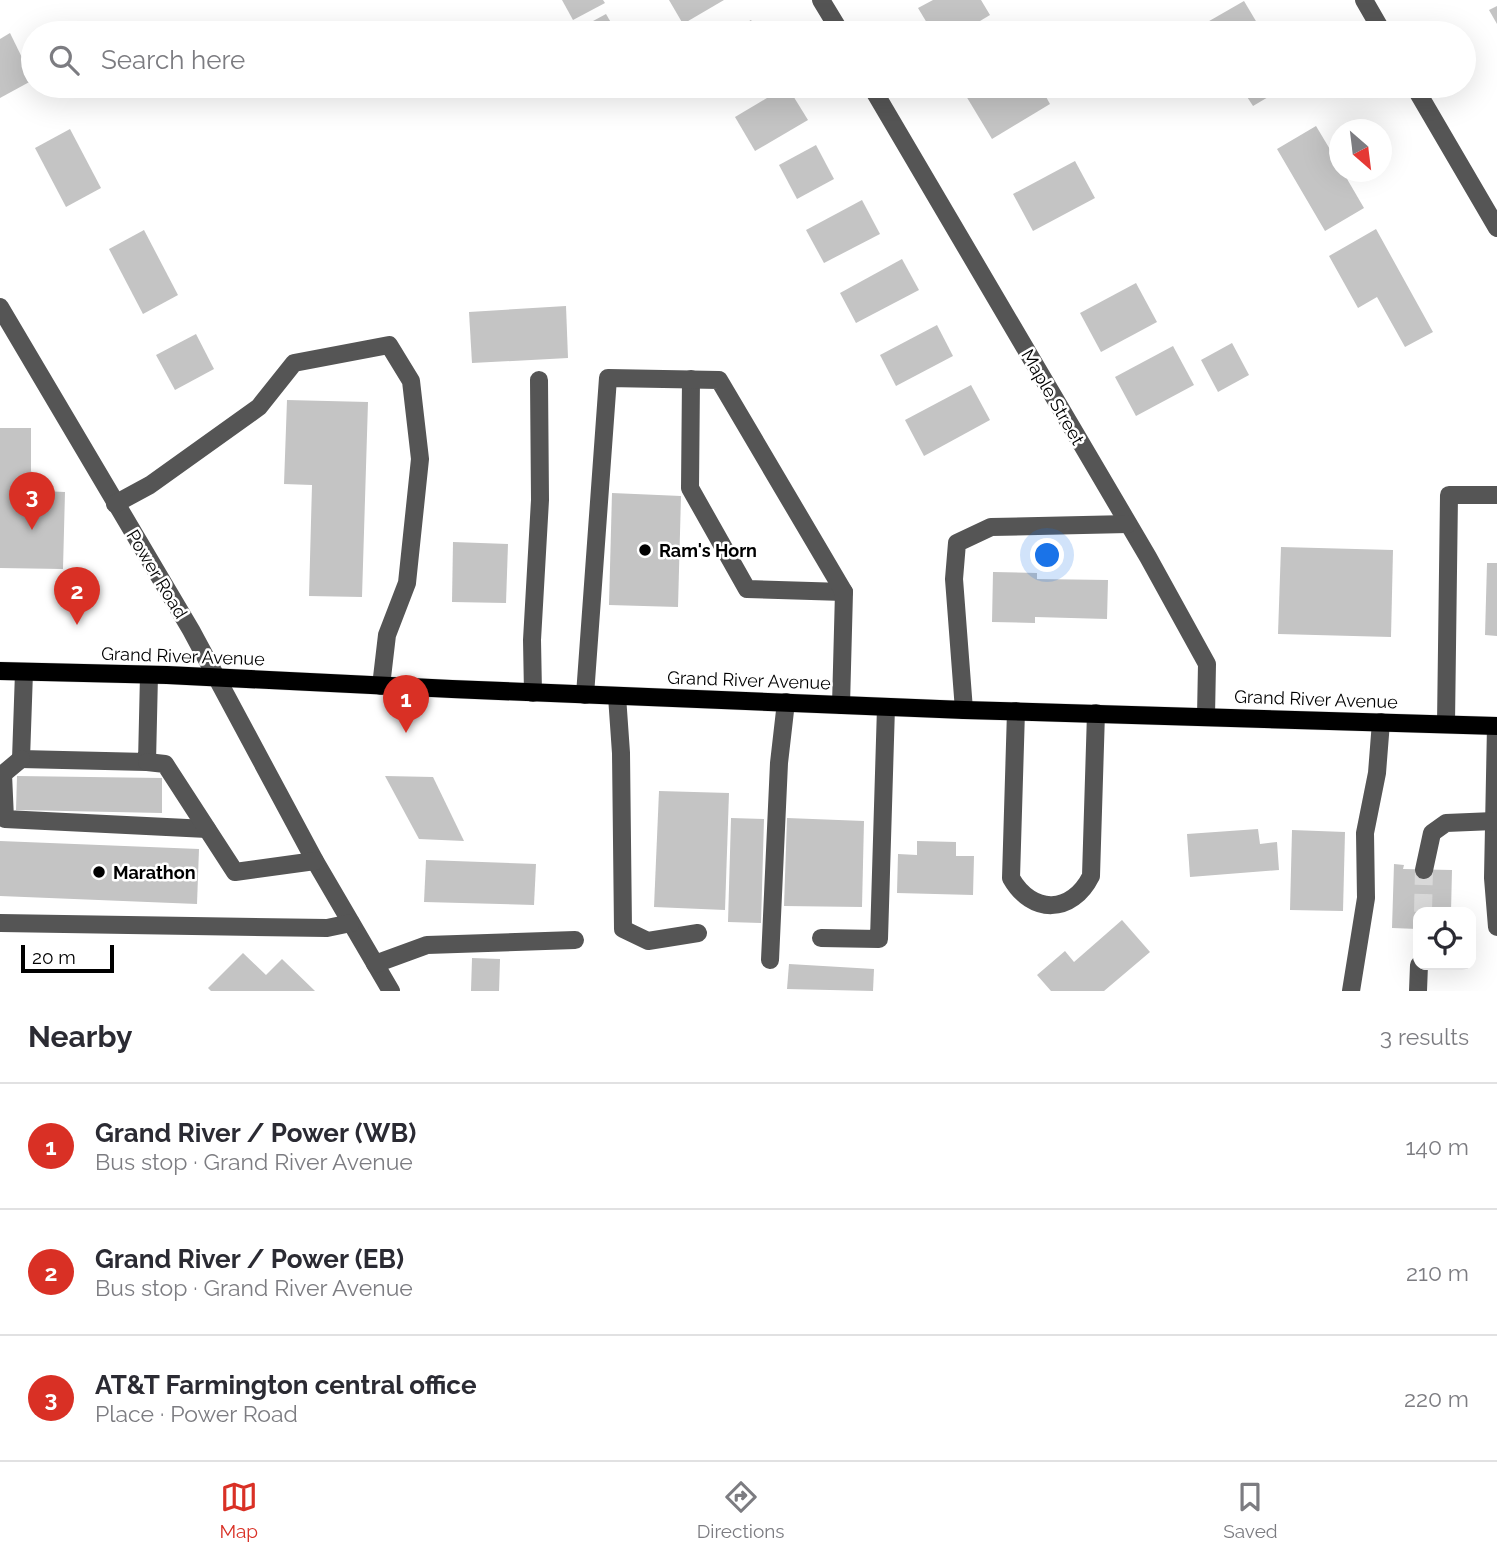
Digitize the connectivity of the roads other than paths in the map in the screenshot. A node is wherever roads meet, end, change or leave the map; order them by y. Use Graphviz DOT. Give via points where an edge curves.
graph roads {
  1 [pos="821,0"];
  2 [pos="1364,0"];
  3 [pos="834,21"];
  4 [pos="1376,21"];
  5 [pos="879,98"];
  6 [pos="1421,98"];
  7 [pos="1497,228"];
  8 [pos="0,307"];
  9 [pos="691,379"];
  10 [pos="540,380"];
  11 [pos="1497,495"];
  12 [pos="115,503"];
  13 [pos="1128,524"];
  14 [pos="844,592"];
  15 [pos="0,671"];
  16 [pos="24,672"];
  17 [pos="149,675"];
  18 [pos="217,678"];
  19 [pos="381,686"];
  20 [pos="533,692"];
  21 [pos="585,695"];
  22 [pos="617,696"];
  23 [pos="786,702"];
  24 [pos="841,705"];
  25 [pos="886,707"];
  26 [pos="964,710"];
  27 [pos="1016,711"];
  28 [pos="1096,713"];
  29 [pos="1206,716"];
  30 [pos="1381,722"];
  31 [pos="1447,724"];
  32 [pos="1496,726"];
  33 [pos="21,759"];
  34 [pos="147,762"];
  35 [pos="1494,821"];
  36 [pos="206,829"];
  37 [pos="315,861"];
  38 [pos="1424,870"];
  39 [pos="0,923"];
  40 [pos="351,923"];
  41 [pos="1497,927"];
  42 [pos="698,933"];
  43 [pos="821,938"];
  44 [pos="575,940"];
  45 [pos="770,960"];
  46 [pos="375,964"];
  47 [pos="1419,970"];
  48 [pos="391,991"];
  49 [pos="1351,991"];
  50 [pos="1418,991"];
  1 -- 3 [label="street"];
  2 -- 4 [label="street"];
  5 -- 13 [label="street, Maple Street"];
  6 -- 7 [label="street"];
  8 -- 12 [label="street, Power Road"];
  9 -- 14 [label="street" via="719,380"];
  9 -- 14 [label="street" via="690,488 747,589"];
  9 -- 21 [label="street" via="608,378"];
  10 -- 20 [label="street"];
  11 -- 31 [label="street" via="1449,495"];
  12 -- 18 [label="street, Power Road"];
  12 -- 19 [label="street" via="150,485 259,407 294,363 389,345 411,381 420,459 407,583 387,635"];
  13 -- 26 [label="street" via="991,527 957,543 954,579"];
  13 -- 29 [label="street, Maple Street" via="1207,664"];
  14 -- 24 [label="street"];
  15 -- 16 [label="main road, Grand River Avenue"];
  16 -- 17 [label="main road, Grand River Avenue"];
  16 -- 33 [label="street"];
  17 -- 18 [label="main road, Grand River Avenue"];
  17 -- 34 [label="street"];
  18 -- 19 [label="main road, Grand River Avenue"];
  18 -- 37 [label="street, Power Road"];
  19 -- 20 [label="main road, Grand River Avenue"];
  20 -- 21 [label="main road, Grand River Avenue"];
  21 -- 22 [label="main road, Grand River Avenue"];
  22 -- 23 [label="main road, Grand River Avenue"];
  22 -- 42 [label="street" via="623,929 648,941"];
  23 -- 24 [label="main road, Grand River Avenue"];
  23 -- 45 [label="street"];
  24 -- 25 [label="main road, Grand River Avenue"];
  25 -- 26 [label="main road, Grand River Avenue"];
  25 -- 43 [label="street" via="879,939"];
  26 -- 27 [label="main road, Grand River Avenue"];
  27 -- 28 [label="main road, Grand River Avenue"];
  27 -- 28 [label="street" via="1011,878 1024,896 1044,905 1077,896 1091,876"];
  28 -- 29 [label="main road, Grand River Avenue"];
  29 -- 30 [label="main road, Grand River Avenue"];
  30 -- 31 [label="main road, Grand River Avenue"];
  30 -- 49 [label="street" via="1365,833 1366,898"];
  31 -- 32 [label="main road, Grand River Avenue"];
  32 -- 35 [label="street"];
  33 -- 34 [label="street"];
  33 -- 36 [label="street" via="3,774 5,819"];
  34 -- 36 [label="street" via="165,764"];
  35 -- 38 [label="street" via="1446,823 1432,833"];
  35 -- 41 [label="street"];
  36 -- 37 [label="street" via="235,872"];
  37 -- 40 [label="street, Power Road"];
  39 -- 40 [label="street" via="327,928"];
  40 -- 46 [label="street, Power Road"];
  44 -- 46 [label="street" via="427,945"];
  46 -- 48 [label="street, Power Road"];
  47 -- 50 [label="street"];
}
